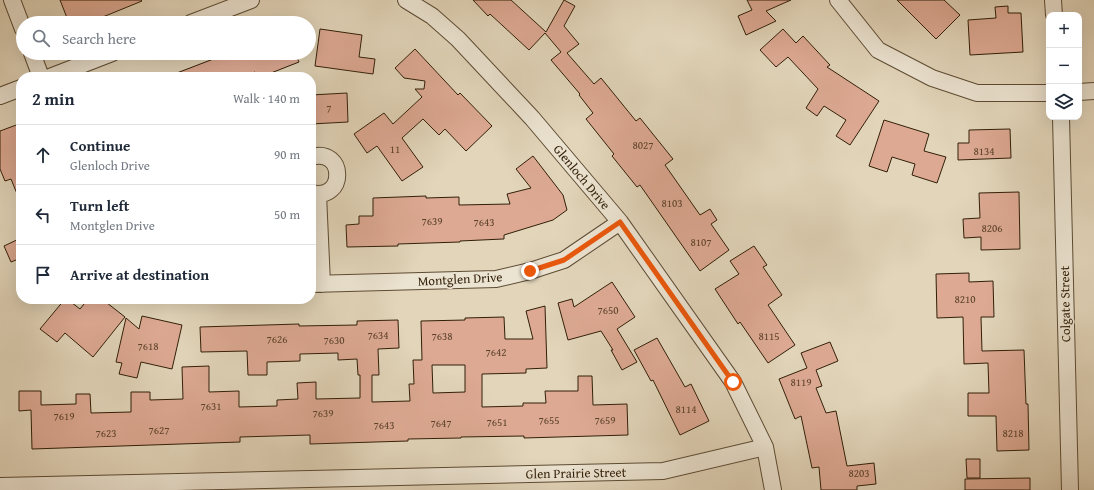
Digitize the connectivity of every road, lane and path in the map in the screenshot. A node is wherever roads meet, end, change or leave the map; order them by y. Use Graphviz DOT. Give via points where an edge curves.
graph roads {
  1 [pos="12,0"];
  2 [pos="251,0"];
  3 [pos="406,0"];
  4 [pos="838,0"];
  5 [pos="1053,0"];
  6 [pos="1054,12"];
  7 [pos="18,16"];
  8 [pos="209,16"];
  9 [pos="35,60"];
  10 [pos="94,60"];
  11 [pos="39,72"];
  12 [pos="63,72"];
  13 [pos="16,90"];
  14 [pos="1094,91"];
  15 [pos="1082,92"];
  16 [pos="1046,93"];
  17 [pos="0,96"];
  18 [pos="1061,120"];
  19 [pos="316,157"];
  20 [pos="316,193"];
  21 [pos="620,222"];
  22 [pos="316,284"];
  23 [pos="765,447"];
  24 [pos="0,486"];
  25 [pos="774,490"];
  26 [pos="1070,490"];
  1 -- 7 [label="street"];
  2 -- 8 [label="street"];
  3 -- 21 [label="street, Glenloch Drive" via="432,16 463,45 532,118"];
  4 -- 16 [label="street" via="878,50 932,78 977,93"];
  5 -- 6 [label="street"];
  9 -- 11 [label="street"];
  10 -- 12 [label="street"];
  13 -- 17 [label="street"];
  14 -- 15 [label="street"];
  18 -- 26 [label="street, Colgate Street"];
  19 -- 20 [label="street" via="328,158 333,162 338,174 334,186 324,193"];
  21 -- 22 [label="street, Montglen Drive" via="564,260 496,280"];
  21 -- 23 [label="street, Glenloch Drive" via="733,382"];
  23 -- 24 [label="street, Glen Prairie Street" via="663,470"];
  23 -- 25 [label="street, Glenloch Drive"];
}
